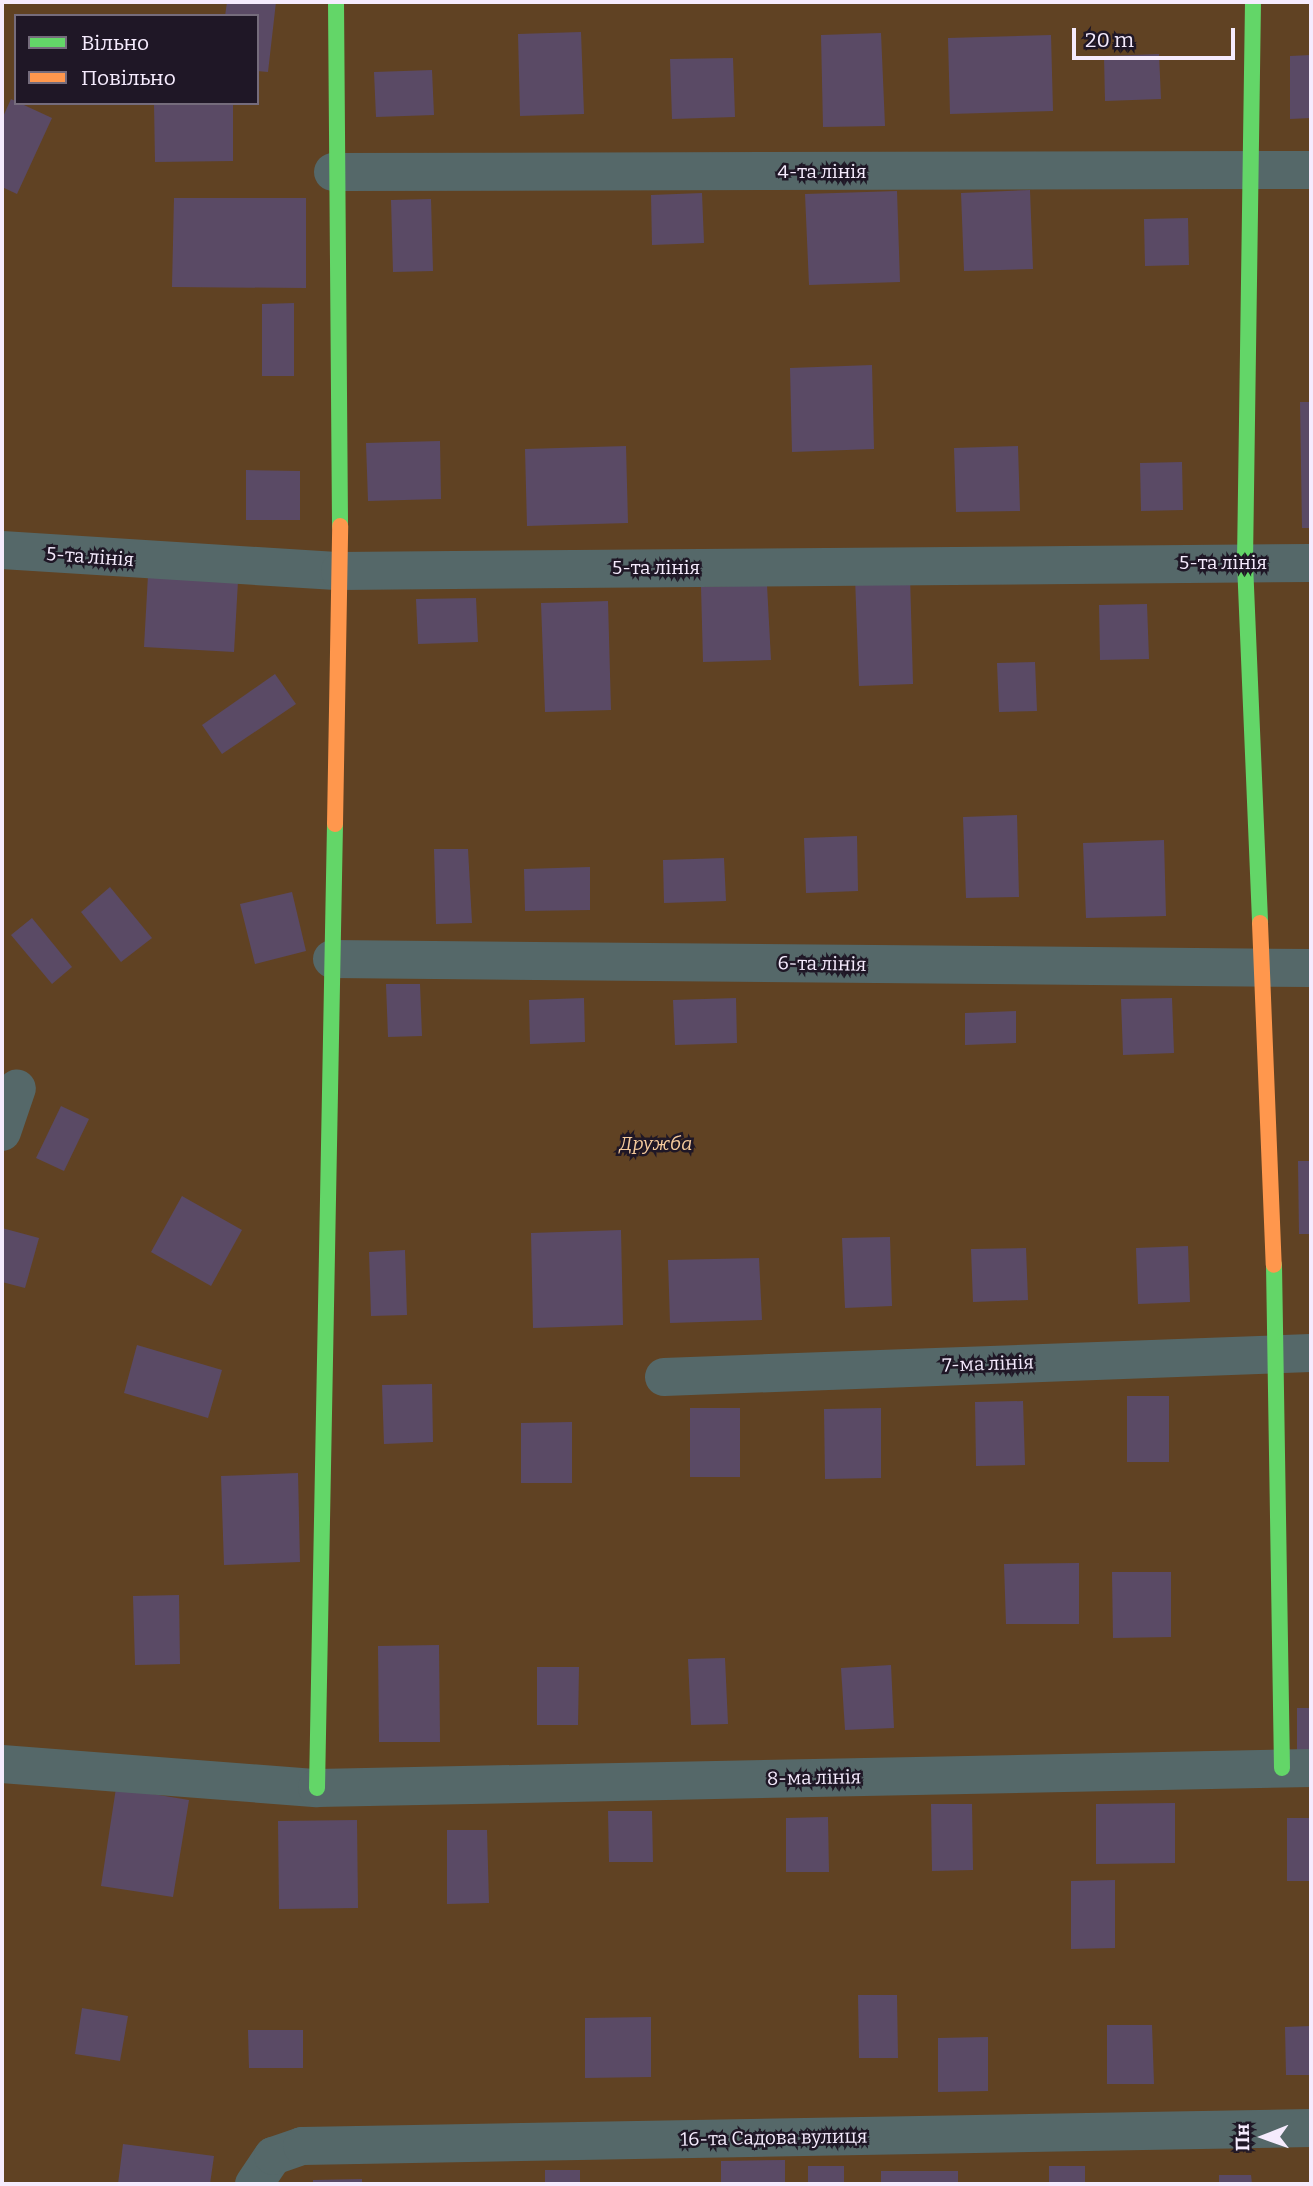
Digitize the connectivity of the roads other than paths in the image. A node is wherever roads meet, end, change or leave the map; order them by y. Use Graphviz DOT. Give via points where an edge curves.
graph roads {
  1 [pos="336,2"];
  2 [pos="1253,2"];
  3 [pos="1311,170"];
  4 [pos="1253,171"];
  5 [pos="333,172"];
  6 [pos="2,550"];
  7 [pos="1245,563"];
  8 [pos="1311,563"];
  9 [pos="340,571"];
  10 [pos="332,959"];
  11 [pos="1259,968"];
  12 [pos="1311,968"];
  13 [pos="17,1088"];
  14 [pos="2,1132"];
  15 [pos="1295,1353"];
  16 [pos="664,1377"];
  17 [pos="2,1764"];
  18 [pos="1296,1768"];
  19 [pos="317,1788"];
  20 [pos="1311,2128"];
  21 [pos="254,2184"];
  1 -- 5 [label="street"];
  2 -- 4 [label="street"];
  3 -- 4 [label="street, 4-та лінія"];
  4 -- 5 [label="street, 4-та лінія"];
  4 -- 7 [label="street"];
  5 -- 9 [label="street"];
  6 -- 9 [label="street, 5-та лінія"];
  7 -- 8 [label="street, 5-та лінія"];
  7 -- 9 [label="street, 5-та лінія"];
  7 -- 11 [label="street"];
  9 -- 10 [label="street"];
  10 -- 11 [label="street, 6-та лінія"];
  10 -- 19 [label="street"];
  11 -- 12 [label="street, 6-та лінія"];
  11 -- 15 [label="street"];
  13 -- 14 [label="street"];
  15 -- 16 [label="street, 7-ма лінія"];
  15 -- 18 [label="street"];
  17 -- 19 [label="street, 8-ма лінія"];
  18 -- 19 [label="street, 8-ма лінія"];
  20 -- 21 [label="street, 16-та Садова вулиця" via="302,2146 273,2156"];
}
